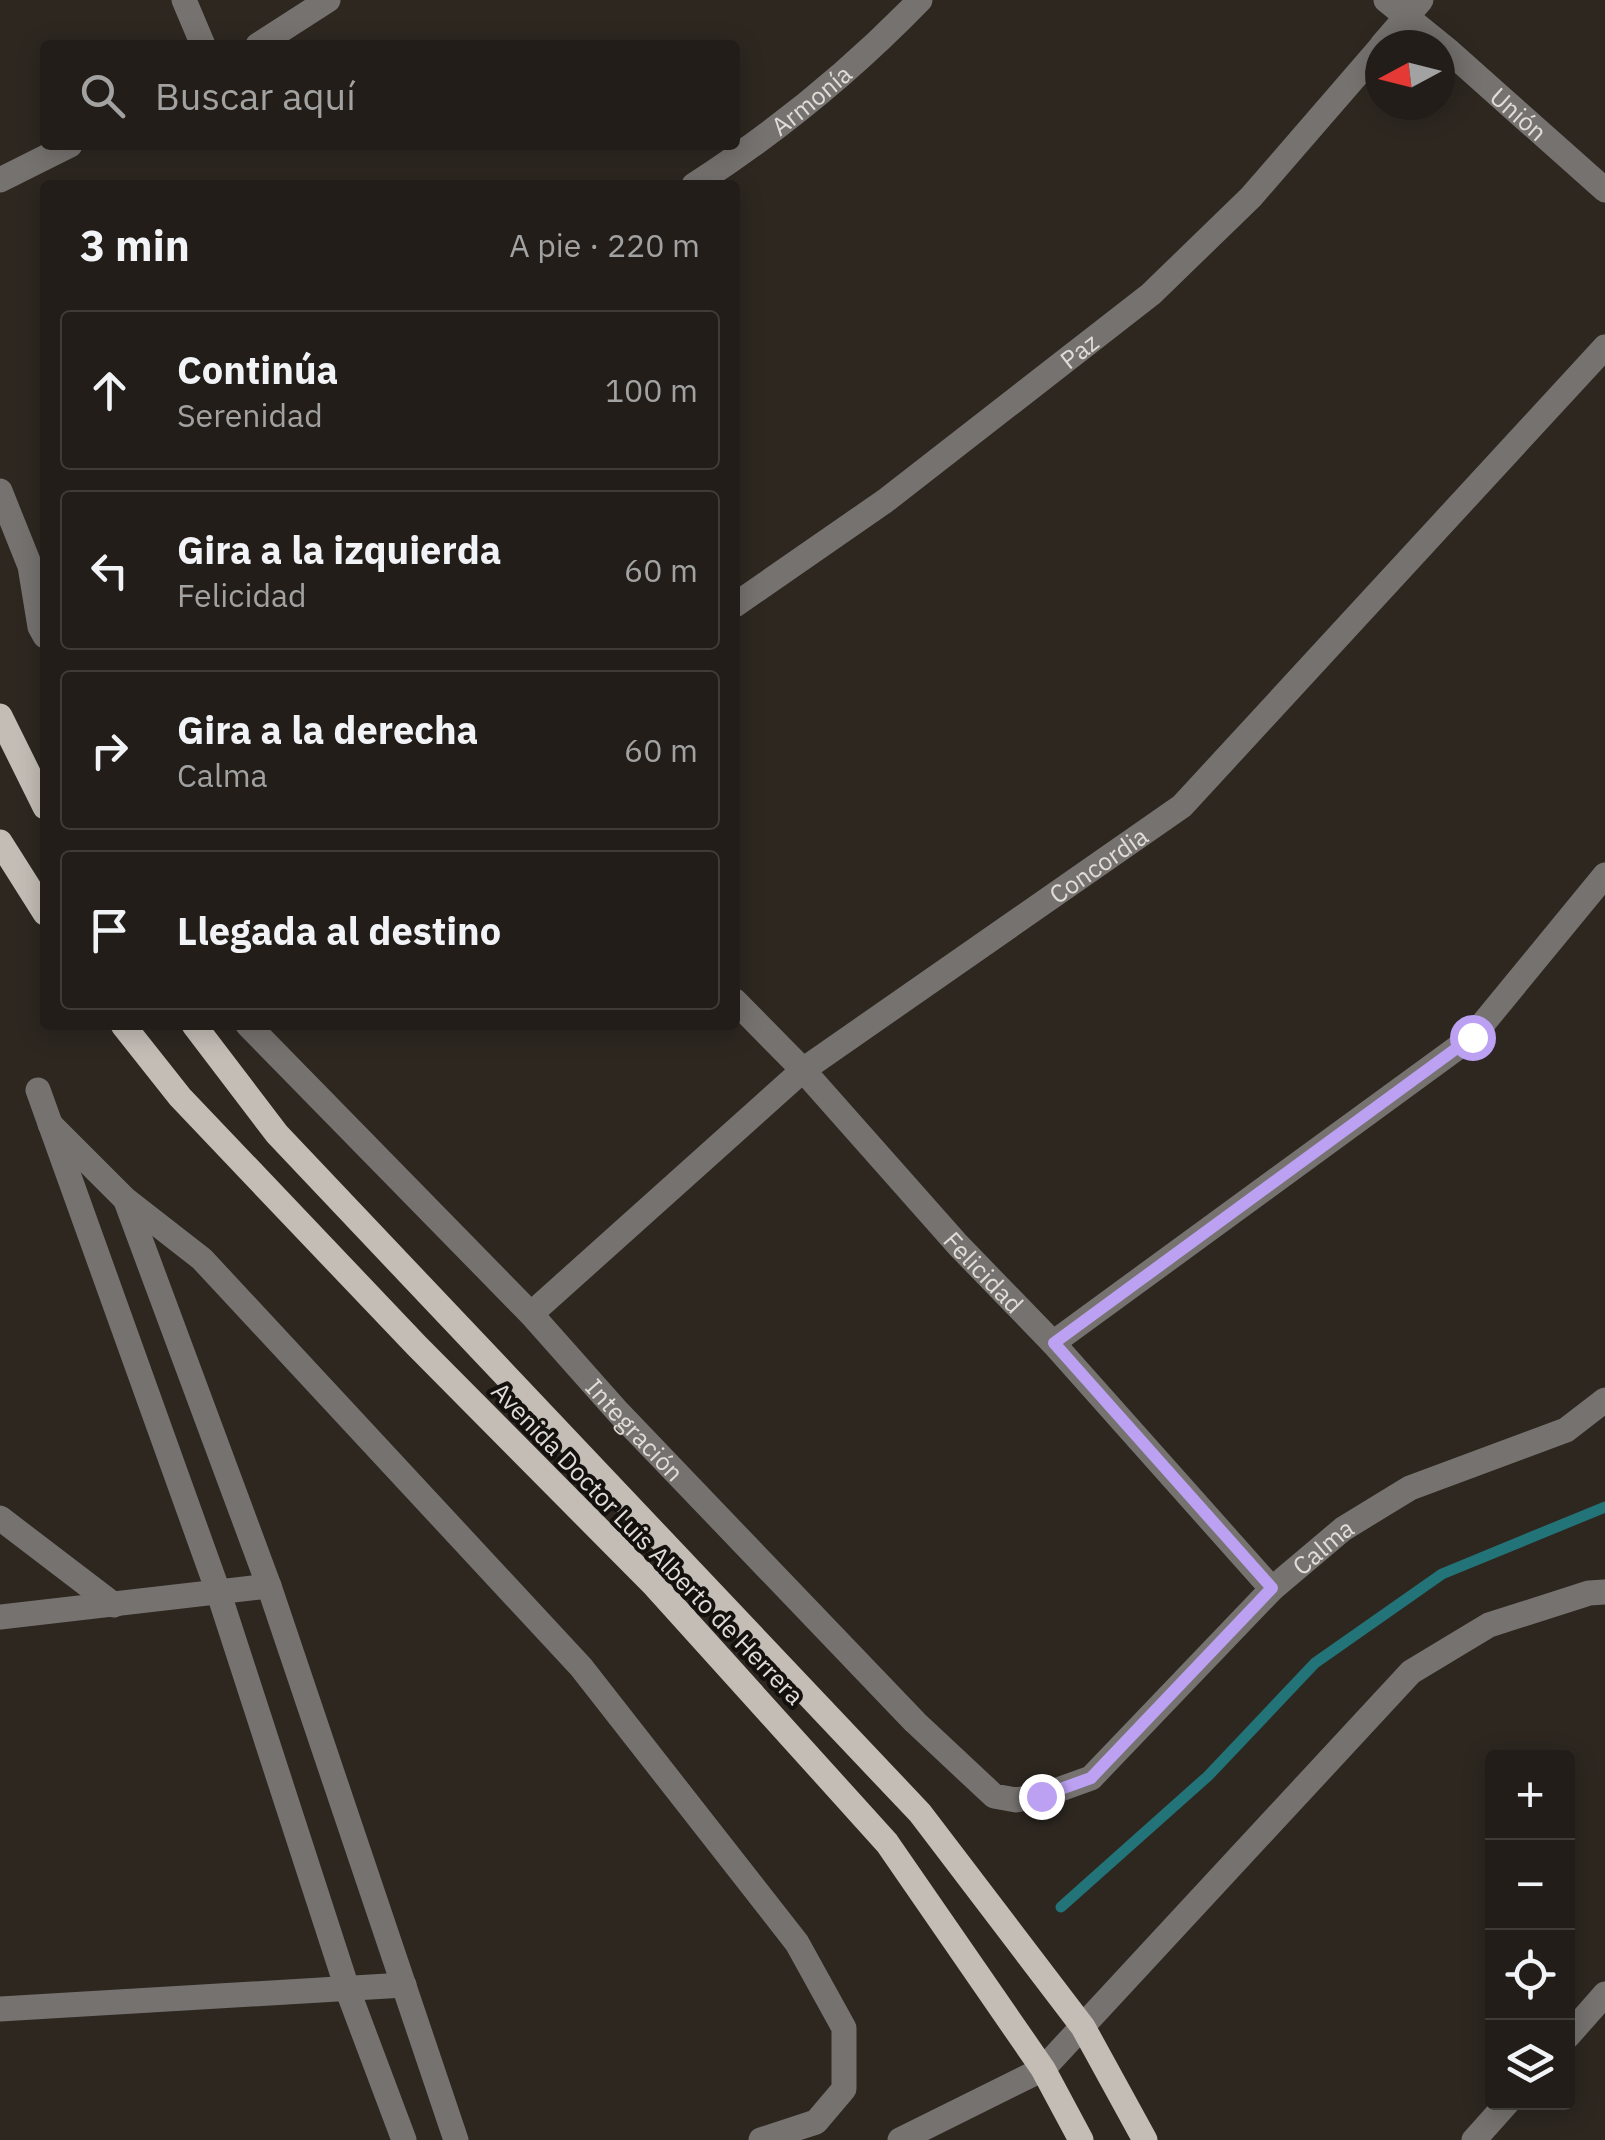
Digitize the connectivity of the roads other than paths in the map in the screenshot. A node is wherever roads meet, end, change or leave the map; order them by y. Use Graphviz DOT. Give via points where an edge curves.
graph roads {
  1 [pos="184,0"];
  2 [pos="328,0"];
  3 [pos="920,0"];
  4 [pos="1386,0"];
  5 [pos="1414,8"];
  6 [pos="1395,30"];
  7 [pos="201,40"];
  8 [pos="266,40"];
  9 [pos="1365,65"];
  10 [pos="60,150"];
  11 [pos="0,180"];
  12 [pos="702,180"];
  13 [pos="1605,190"];
  14 [pos="1605,347"];
  15 [pos="0,491"];
  16 [pos="38,562"];
  17 [pos="740,602"];
  18 [pos="40,627"];
  19 [pos="0,716"];
  20 [pos="40,797"];
  21 [pos="0,842"];
  22 [pos="1605,875"];
  23 [pos="40,905"];
  24 [pos="740,1006"];
  25 [pos="127,1030"];
  26 [pos="198,1030"];
  27 [pos="253,1030"];
  28 [pos="803,1070"];
  29 [pos="38,1090"];
  30 [pos="50,1124"];
  31 [pos="125,1199"];
  32 [pos="531,1314"];
  33 [pos="1054,1343"];
  34 [pos="1605,1400"];
  35 [pos="0,1518"];
  36 [pos="269,1586"];
  37 [pos="1272,1588"];
  38 [pos="1605,1592"];
  39 [pos="219,1594"];
  40 [pos="114,1605"];
  41 [pos="0,1617"];
  42 [pos="1041,1796"];
  43 [pos="404,1985"];
  44 [pos="348,1990"];
  45 [pos="1605,1994"];
  46 [pos="0,2009"];
  47 [pos="1082,2027"];
  48 [pos="1575,2028"];
  49 [pos="1043,2068"];
  50 [pos="1501,2110"];
  51 [pos="404,2140"];
  52 [pos="456,2140"];
  53 [pos="761,2140"];
  54 [pos="900,2140"];
  55 [pos="1081,2140"];
  56 [pos="1145,2140"];
  57 [pos="1474,2140"];
  1 -- 7 [label="street"];
  2 -- 8 [label="street"];
  3 -- 12 [label="street, Armonía" via="748,150"];
  4 -- 5 [label="street, Unión"];
  5 -- 6 [label="street, Paz"];
  5 -- 13 [label="street, Unión"];
  9 -- 17 [label="street, Paz" via="1251,197 1151,294 886,501"];
  10 -- 11 [label="street"];
  14 -- 28 [label="street, Concordia" via="1182,806"];
  15 -- 16 [label="street"];
  16 -- 18 [label="street"];
  19 -- 20 [label="main road"];
  21 -- 23 [label="main road"];
  22 -- 33 [label="street" via="1472,1037"];
  24 -- 28 [label="street, Felicidad"];
  25 -- 49 [label="main road, Avenida Doctor Luis Alberto de Herrera" via="193,1111 655,1586 887,1844"];
  26 -- 47 [label="main road, Avenida Doctor Luis Alberto de Herrera" via="277,1134 920,1813"];
  27 -- 32 [label="street, Integración"];
  28 -- 32 [label="street, Concordia"];
  28 -- 33 [label="street, Felicidad" via="958,1246"];
  29 -- 30 [label="street"];
  30 -- 31 [label="street"];
  30 -- 39 [label="street"];
  31 -- 36 [label="street"];
  31 -- 53 [label="street" via="202,1259 581,1667 797,1944 844,2028 844,2089 816,2122"];
  32 -- 42 [label="street, Integración" via="915,1722 994,1796"];
  33 -- 37 [label="street, Felicidad"];
  34 -- 37 [label="street, Calma" via="1566,1430 1410,1488 1343,1530"];
  35 -- 40 [label="street"];
  36 -- 39 [label="street"];
  36 -- 43 [label="street"];
  37 -- 42 [label="street, Calma" via="1091,1778"];
  38 -- 47 [label="street" via="1489,1625 1411,1672"];
  39 -- 40 [label="street"];
  39 -- 44 [label="street"];
  40 -- 41 [label="street"];
  43 -- 44 [label="street"];
  43 -- 52 [label="street"];
  44 -- 46 [label="street"];
  44 -- 51 [label="street"];
  45 -- 48 [label="street"];
  47 -- 49 [label="street"];
  47 -- 56 [label="main road, Avenida Doctor Luis Alberto de Herrera"];
  49 -- 54 [label="street"];
  49 -- 55 [label="main road, Avenida Doctor Luis Alberto de Herrera"];
  50 -- 57 [label="street"];
}
